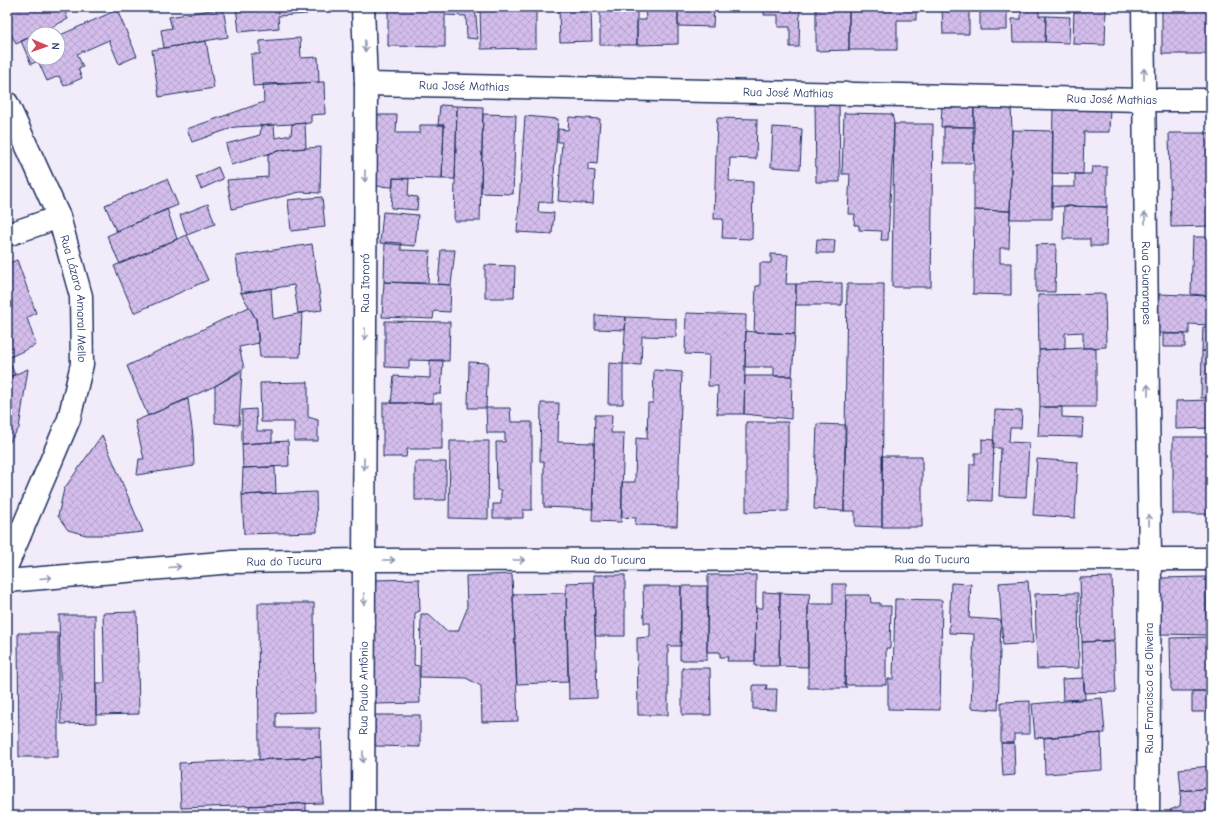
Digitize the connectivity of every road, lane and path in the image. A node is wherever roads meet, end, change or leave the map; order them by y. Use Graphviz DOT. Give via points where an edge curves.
graph roads {
  1 [pos="363,7"];
  2 [pos="1143,7"];
  3 [pos="366,84"];
  4 [pos="1144,100"];
  5 [pos="1211,100"];
  6 [pos="7,103"];
  7 [pos="59,217"];
  8 [pos="7,235"];
  9 [pos="1150,559"];
  10 [pos="364,560"];
  11 [pos="1211,560"];
  12 [pos="7,565"];
  13 [pos="7,581"];
  14 [pos="363,816"];
  15 [pos="1148,816"];
  1 -- 3 [label="street, Rua Itororó, one-way"];
  4 -- 2 [label="street, Rua Guararapes, one-way"];
  3 -- 4 [label="street, Rua José Mathias"];
  3 -- 10 [label="street, Rua Itororó, one-way"];
  4 -- 5 [label="street, Rua José Mathias"];
  9 -- 4 [label="street, Rua Guararapes, one-way"];
  6 -- 7 [label="street, Rua Lázaro Amaral Mello"];
  7 -- 8 [label="street"];
  7 -- 12 [label="street, Rua Lázaro Amaral Mello" via="81,296 82,364 68,419"];
  10 -- 9 [label="street, Rua do Tucura, one-way"];
  9 -- 11 [label="street, Rua do Tucura"];
  9 -- 15 [label="street, Rua Francisco de Oliveira"];
  13 -- 10 [label="street, Rua do Tucura, one-way" via="233,562"];
  10 -- 14 [label="street, Rua Paulo Antônio, one-way"];
}
